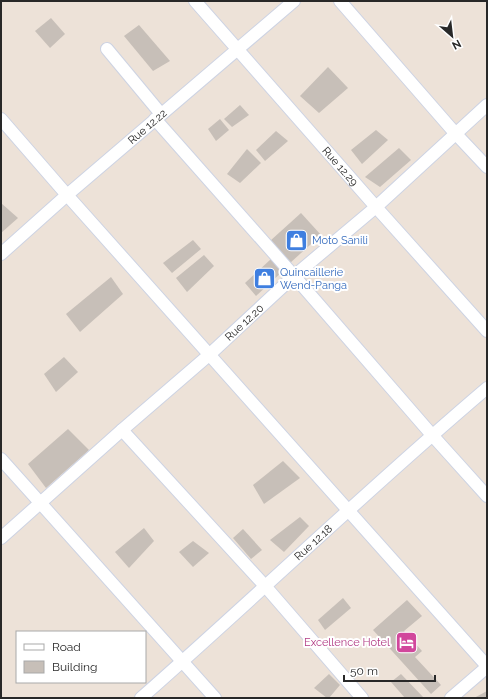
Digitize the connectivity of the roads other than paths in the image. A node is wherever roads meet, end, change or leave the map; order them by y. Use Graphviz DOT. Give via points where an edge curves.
graph roads {
  1 [pos="195,1"];
  2 [pos="294,1"];
  3 [pos="340,1"];
  4 [pos="107,49"];
  5 [pos="237,49"];
  6 [pos="487,105"];
  7 [pos="158,117"];
  8 [pos="1,119"];
  9 [pos="455,133"];
  10 [pos="487,167"];
  11 [pos="67,195"];
  12 [pos="376,207"];
  13 [pos="1,254"];
  14 [pos="294,276"];
  15 [pos="487,331"];
  16 [pos="209,355"];
  17 [pos="487,388"];
  18 [pos="122,430"];
  19 [pos="432,435"];
  20 [pos="1,459"];
  21 [pos="487,496"];
  22 [pos="40,503"];
  23 [pos="348,509"];
  24 [pos="1,538"];
  25 [pos="266,587"];
  26 [pos="182,662"];
  27 [pos="487,667"];
  28 [pos="141,698"];
  29 [pos="215,698"];
  30 [pos="362,698"];
  31 [pos="451,698"];
  1 -- 5 [label="street, Rue 12.29"];
  2 -- 5 [label="street, Rue 12.22"];
  3 -- 9 [label="street"];
  4 -- 7 [label="street"];
  5 -- 7 [label="street, Rue 12.22"];
  5 -- 12 [label="street, Rue 12.29"];
  6 -- 9 [label="street, Rue 12.20"];
  7 -- 11 [label="street, Rue 12.22"];
  7 -- 14 [label="street"];
  8 -- 11 [label="street"];
  9 -- 10 [label="street"];
  9 -- 12 [label="street, Rue 12.20"];
  11 -- 13 [label="street, Rue 12.22"];
  11 -- 16 [label="street"];
  12 -- 14 [label="street, Rue 12.20"];
  12 -- 15 [label="street, Rue 12.29"];
  14 -- 16 [label="street, Rue 12.20"];
  14 -- 19 [label="street"];
  16 -- 18 [label="street, Rue 12.20"];
  16 -- 23 [label="street"];
  17 -- 19 [label="street, Rue 12.18"];
  18 -- 22 [label="street, Rue 12.20"];
  18 -- 25 [label="street"];
  19 -- 21 [label="street"];
  19 -- 23 [label="street, Rue 12.18"];
  20 -- 22 [label="street"];
  22 -- 24 [label="street, Rue 12.20"];
  22 -- 26 [label="street"];
  23 -- 25 [label="street, Rue 12.18"];
  23 -- 27 [label="street"];
  25 -- 26 [label="street, Rue 12.18"];
  25 -- 30 [label="street"];
  26 -- 28 [label="street, Rue 12.18"];
  26 -- 29 [label="street"];
  27 -- 31 [label="street"];
}
